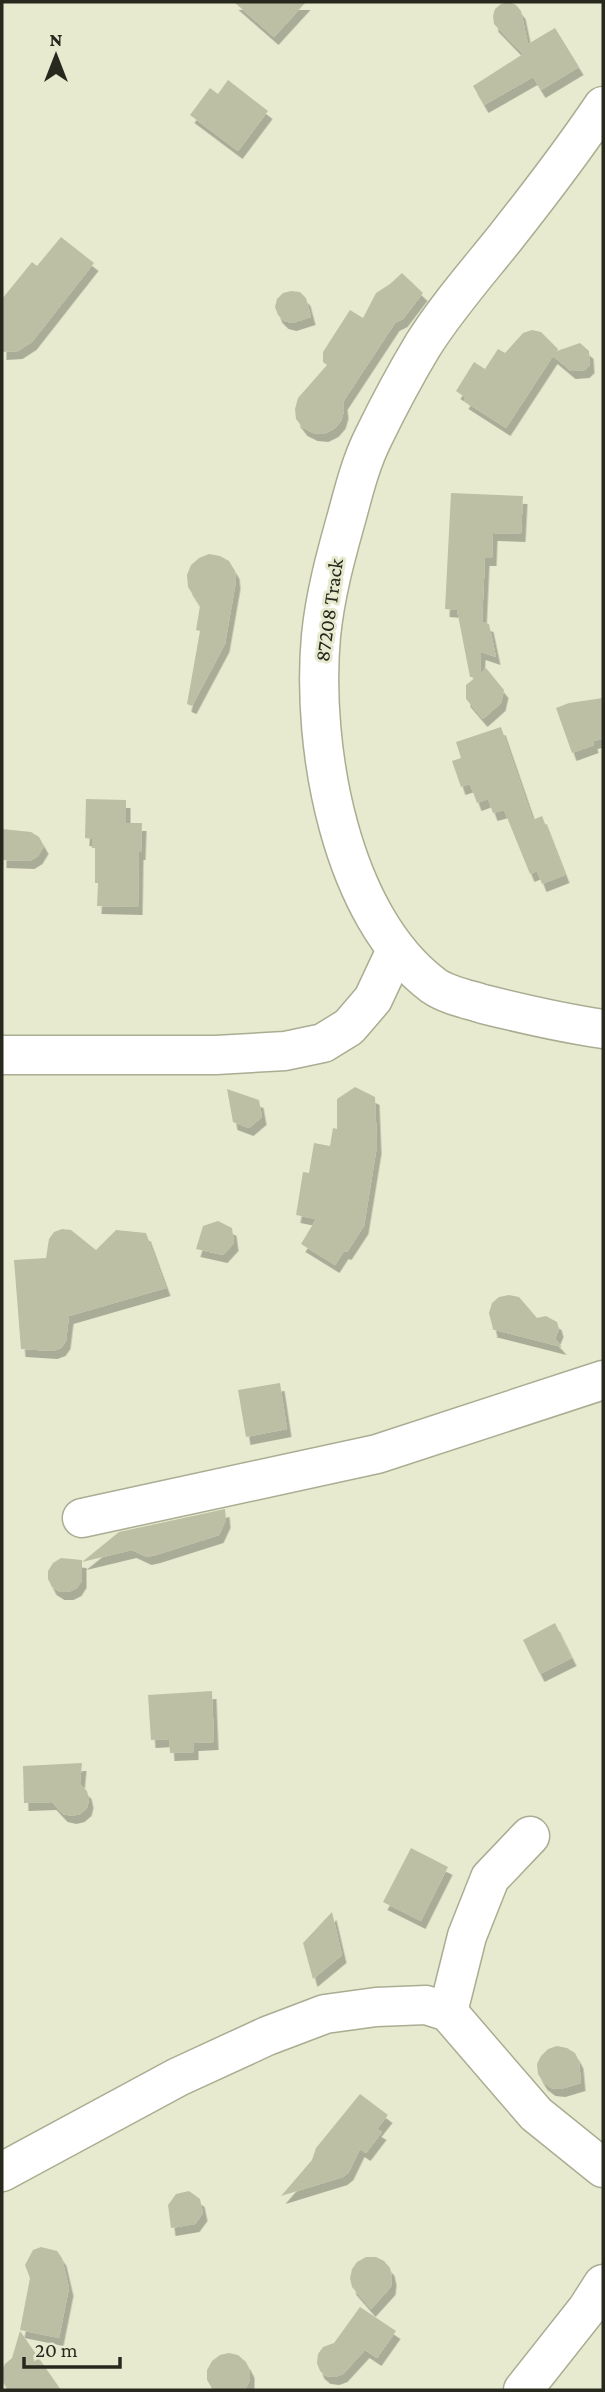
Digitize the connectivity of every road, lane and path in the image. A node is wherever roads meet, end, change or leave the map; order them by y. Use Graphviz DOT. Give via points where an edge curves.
graph roads {
  1 [pos="603,106"];
  2 [pos="396,950"];
  3 [pos="603,1030"];
  4 [pos="2,1055"];
  5 [pos="603,1380"];
  6 [pos="82,1518"];
  7 [pos="530,1836"];
  8 [pos="448,2012"];
  9 [pos="603,2168"];
  10 [pos="2,2172"];
  11 [pos="603,2284"];
  12 [pos="523,2390"];
  1 -- 2 [label="street, 87208 Track" via="423,345 371,441 330,576 319,679 326,760 356,881"];
  2 -- 3 [label="street, 87208 Track" via="437,988 547,1021"];
  2 -- 4 [label="street" via="373,999 349,1027 323,1043 285,1051 216,1055"];
  5 -- 6 [label="street" via="377,1454"];
  7 -- 8 [label="street" via="490,1878 467,1936"];
  8 -- 9 [label="street" via="536,2114"];
  8 -- 10 [label="street" via="426,2005 325,2014 178,2077"];
  11 -- 12 [label="street"];
}
